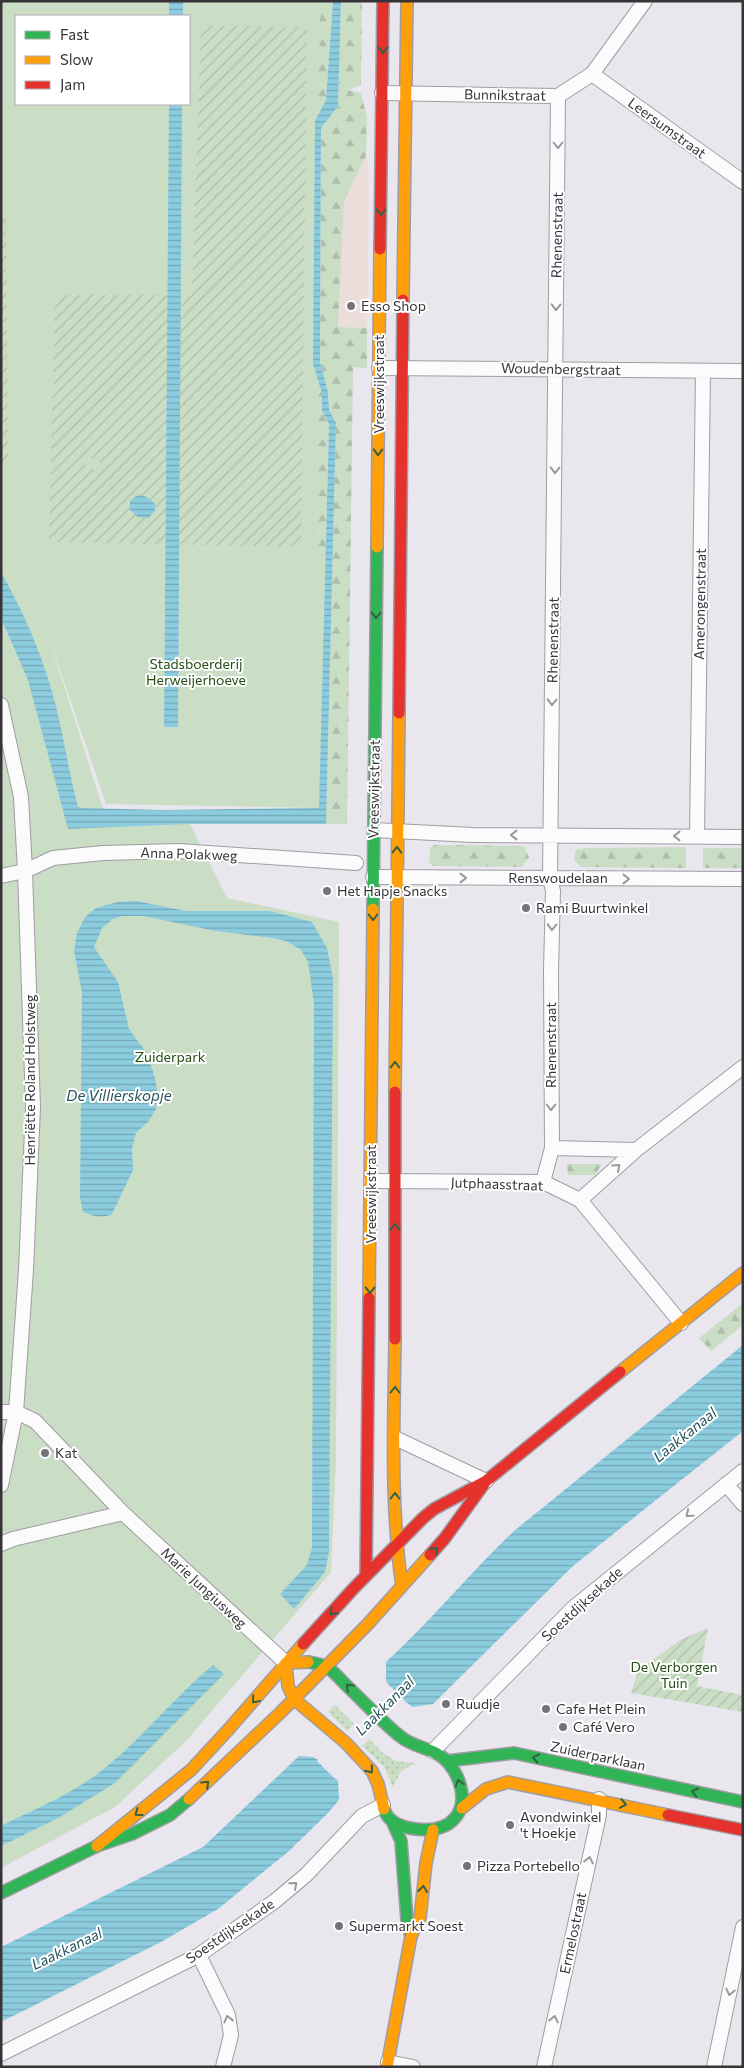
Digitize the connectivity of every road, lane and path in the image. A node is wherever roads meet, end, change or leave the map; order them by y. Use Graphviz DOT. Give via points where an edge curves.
graph roads {
  1 [pos="384,1"];
  2 [pos="407,1"];
  3 [pos="645,1"];
  4 [pos="592,74"];
  5 [pos="382,93"];
  6 [pos="407,93"];
  7 [pos="558,96"];
  8 [pos="743,182"];
  9 [pos="379,368"];
  10 [pos="402,368"];
  11 [pos="556,368"];
  12 [pos="703,371"];
  13 [pos="743,371"];
  14 [pos="1,705"];
  15 [pos="374,830"];
  16 [pos="398,830"];
  17 [pos="551,836"];
  18 [pos="697,836"];
  19 [pos="743,838"];
  20 [pos="356,863"];
  21 [pos="25,871"];
  22 [pos="1,876"];
  23 [pos="373,877"];
  24 [pos="397,877"];
  25 [pos="550,878"];
  26 [pos="743,879"];
  27 [pos="743,1067"];
  28 [pos="552,1148"];
  29 [pos="636,1150"];
  30 [pos="371,1181"];
  31 [pos="395,1182"];
  32 [pos="543,1182"];
  33 [pos="580,1200"];
  34 [pos="743,1274"];
  35 [pos="681,1323"];
  36 [pos="1,1412"];
  37 [pos="16,1412"];
  38 [pos="395,1438"];
  39 [pos="743,1471"];
  40 [pos="486,1481"];
  41 [pos="726,1484"];
  42 [pos="1,1485"];
  43 [pos="743,1504"];
  44 [pos="123,1513"];
  45 [pos="1,1544"];
  46 [pos="396,1545"];
  47 [pos="366,1576"];
  48 [pos="402,1586"];
  49 [pos="286,1663"];
  50 [pos="327,1666"];
  51 [pos="293,1698"];
  52 [pos="426,1749"];
  53 [pos="447,1760"];
  54 [pos="599,1799"];
  55 [pos="743,1802"];
  56 [pos="382,1806"];
  57 [pos="462,1808"];
  58 [pos="393,1823"];
  59 [pos="434,1830"];
  60 [pos="743,1830"];
  61 [pos="97,1846"];
  62 [pos="1,1893"];
  63 [pos="743,1927"];
  64 [pos="411,1936"];
  65 [pos="199,1955"];
  66 [pos="1,2054"];
  67 [pos="387,2064"];
  68 [pos="224,2067"];
  69 [pos="413,2067"];
  70 [pos="544,2067"];
  71 [pos="714,2067"];
  1 -- 5 [label="main road, Vreeswijkstraat, one-way"];
  2 -- 6 [label="main road, Vreeswijkstraat"];
  3 -- 4 [label="street, Bunnikstraat"];
  4 -- 7 [label="street, Bunnikstraat"];
  4 -- 8 [label="street, Leersumstraat"];
  5 -- 6 [label="street, Bunnikstraat"];
  5 -- 9 [label="main road, Vreeswijkstraat, one-way"];
  6 -- 7 [label="street, Bunnikstraat"];
  6 -- 10 [label="main road, Vreeswijkstraat"];
  7 -- 11 [label="street, Rhenenstraat, one-way"];
  9 -- 10 [label="street, Woudenbergstraat"];
  9 -- 15 [label="main road, Vreeswijkstraat, one-way"];
  10 -- 11 [label="street, Woudenbergstraat"];
  10 -- 16 [label="main road, Vreeswijkstraat"];
  11 -- 12 [label="street, Woudenbergstraat"];
  11 -- 17 [label="street, Rhenenstraat, one-way"];
  12 -- 13 [label="street, Woudenbergstraat"];
  12 -- 18 [label="street, Amerongenstraat"];
  14 -- 21 [label="street, Henriëtte Roland Holstweg" via="21,797"];
  15 -- 16 [label="street"];
  15 -- 23 [label="main road, Vreeswijkstraat"];
  17 -- 16 [label="street, one-way"];
  24 -- 16 [label="main road, Vreeswijkstraat, one-way"];
  18 -- 17 [label="street, one-way"];
  17 -- 25 [label="street, Rhenenstraat"];
  18 -- 19 [label="street"];
  20 -- 21 [label="street, Anna Polakweg" via="179,851 113,852 53,858"];
  21 -- 22 [label="street, Anna Polakweg"];
  21 -- 37 [label="street, Henriëtte Roland Holstweg" via="33,1107"];
  23 -- 24 [label="street, Renswoudelaan"];
  23 -- 30 [label="main road, Vreeswijkstraat, one-way"];
  24 -- 25 [label="street, Renswoudelaan, one-way"];
  31 -- 24 [label="main road, Vreeswijkstraat, one-way"];
  25 -- 26 [label="street, Renswoudelaan, one-way"];
  25 -- 28 [label="street, Rhenenstraat, one-way" via="553,891"];
  27 -- 29 [label="street"];
  28 -- 29 [label="street"];
  28 -- 32 [label="street, Rhenenstraat"];
  33 -- 29 [label="street, one-way"];
  30 -- 31 [label="street, Jutphaasstraat"];
  30 -- 47 [label="main road, Vreeswijkstraat, one-way"];
  31 -- 32 [label="street, Jutphaasstraat"];
  38 -- 31 [label="main road, Vreeswijkstraat, one-way"];
  32 -- 33 [label="street, Jutphaasstraat"];
  33 -- 35 [label="street, Jutphaasstraat"];
  34 -- 35 [label="main road"];
  35 -- 40 [label="main road"];
  36 -- 37 [label="street"];
  37 -- 42 [label="street, Henriëtte Roland Holstweg"];
  37 -- 44 [label="street, Marie Jungiusweg" via="35,1421"];
  38 -- 40 [label="street"];
  46 -- 38 [label="main road, Vreeswijkstraat, one-way"];
  39 -- 41 [label="street, Soestdijksekade"];
  40 -- 46 [label="main road" via="434,1509"];
  48 -- 40 [label="main road, one-way" via="445,1538"];
  41 -- 43 [label="street"];
  41 -- 52 [label="street, Soestdijksekade, one-way" via="573,1608"];
  44 -- 45 [label="street" via="14,1538"];
  44 -- 49 [label="street, Marie Jungiusweg"];
  46 -- 47 [label="main road"];
  46 -- 48 [label="main road, Vreeswijkstraat"];
  47 -- 49 [label="main road, one-way"];
  48 -- 50 [label="main road"];
  49 -- 50 [label="main road" via="308,1662"];
  49 -- 51 [label="main road" via="286,1683"];
  49 -- 61 [label="main road, one-way" via="222,1739 191,1770"];
  50 -- 51 [label="main road"];
  52 -- 50 [label="main road, one-way" via="402,1738"];
  51 -- 56 [label="main road, one-way" via="340,1738 373,1772 381,1789"];
  61 -- 51 [label="main road, one-way" via="132,1834 170,1815"];
  52 -- 53 [label="main road"];
  55 -- 53 [label="main road, Zuiderparklaan, one-way" via="514,1753"];
  57 -- 53 [label="main road, one-way" via="459,1778"];
  54 -- 57 [label="main road" via="508,1782 486,1789"];
  54 -- 60 [label="main road, one-way"];
  70 -- 54 [label="street, Ermelostraat, one-way" via="600,1815"];
  56 -- 58 [label="main road"];
  65 -- 56 [label="street, Soestdijksekade, one-way" via="275,1901 306,1875 362,1816"];
  57 -- 59 [label="main road" via="450,1822"];
  58 -- 59 [label="main road" via="410,1829"];
  58 -- 64 [label="main road" via="401,1841"];
  64 -- 59 [label="main road, one-way" via="420,1918 426,1863"];
  61 -- 62 [label="main road"];
  63 -- 71 [label="street, one-way"];
  64 -- 67 [label="main road"];
  65 -- 66 [label="street, Soestdijksekade"];
  68 -- 65 [label="street, one-way" via="231,2035 228,2015"];
  67 -- 69 [label="street"];
}
